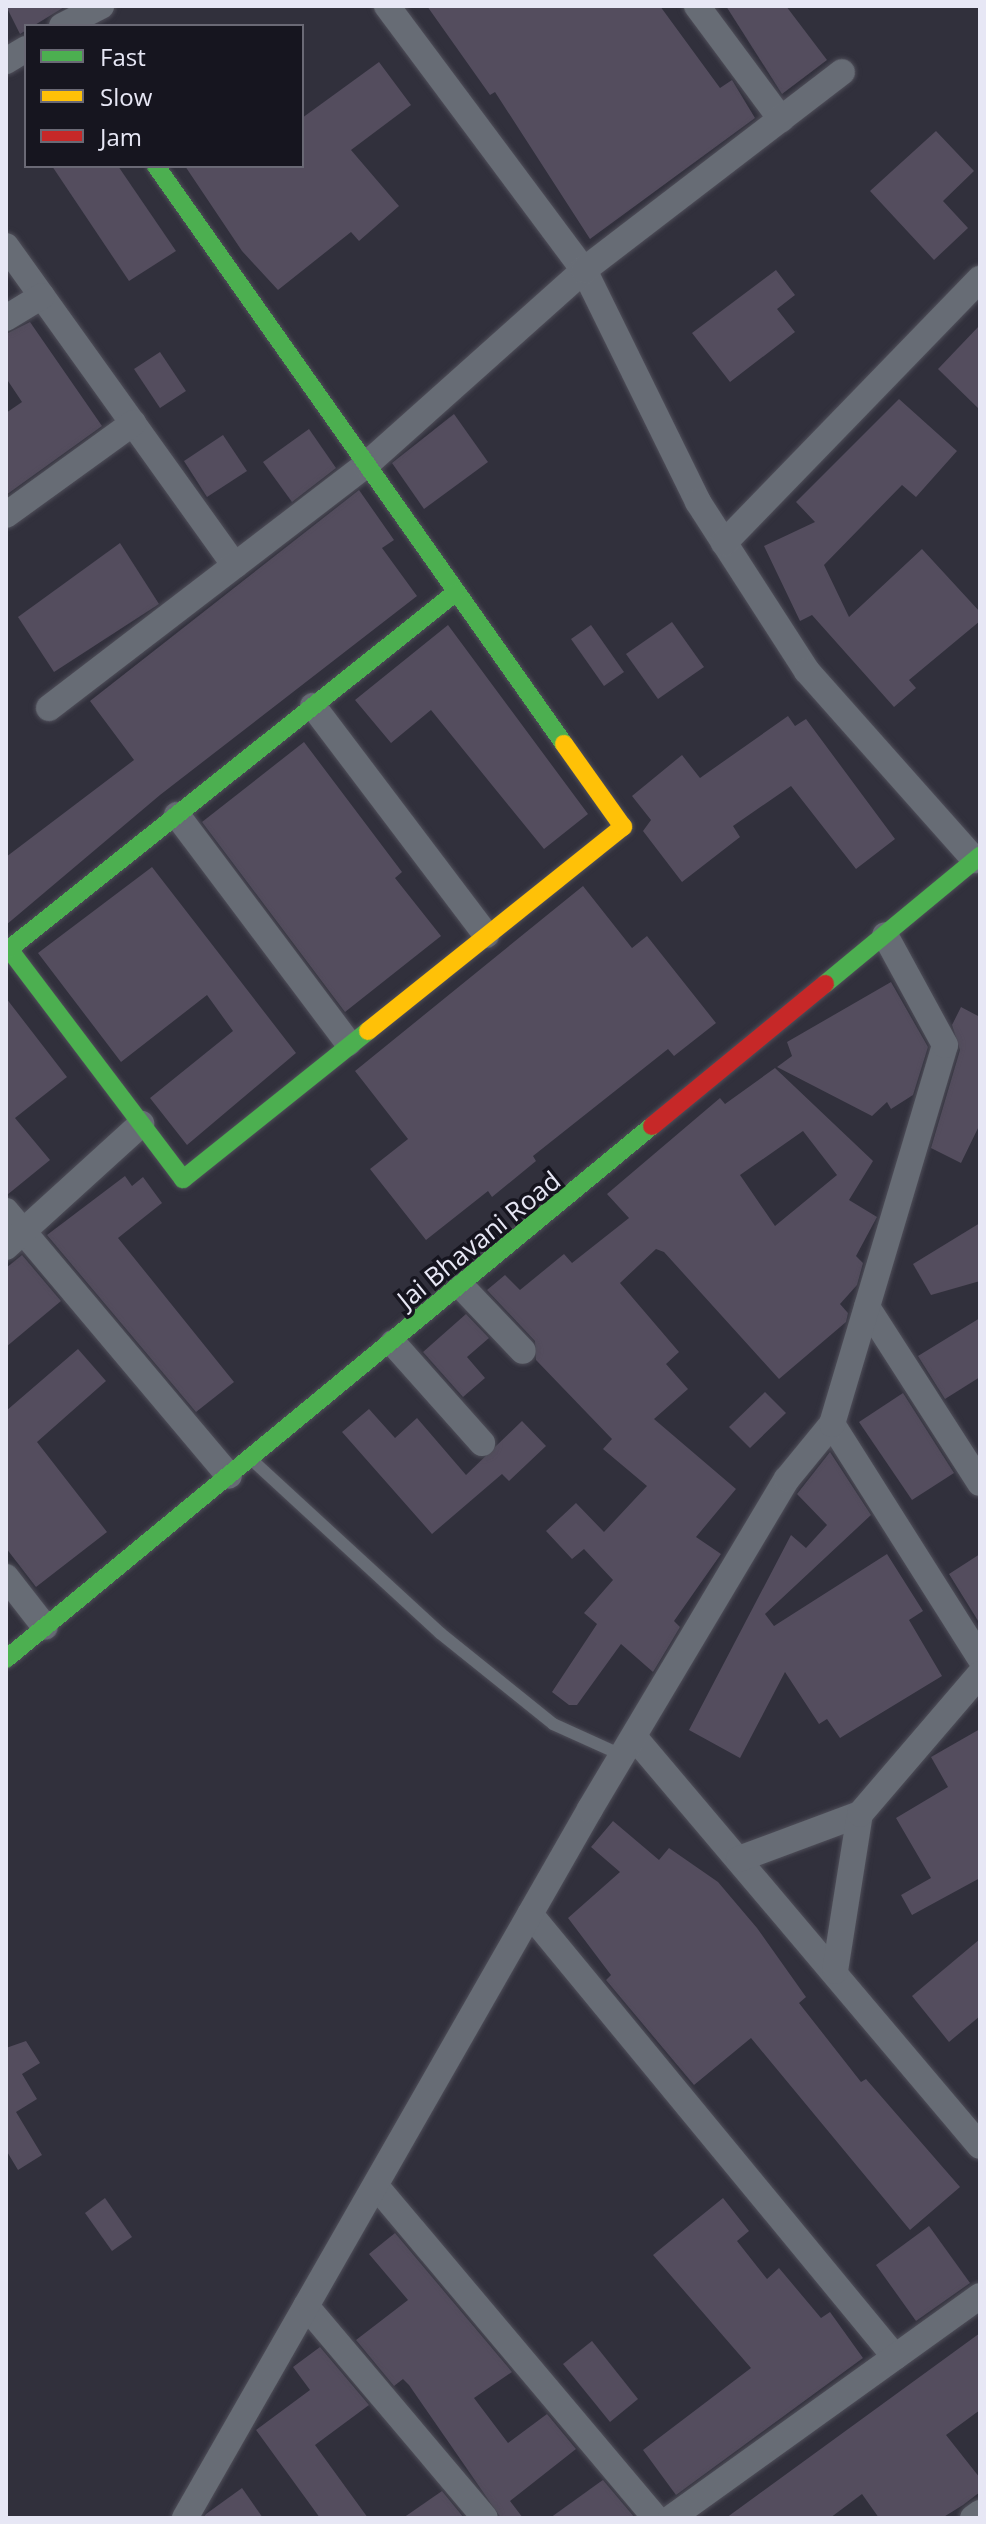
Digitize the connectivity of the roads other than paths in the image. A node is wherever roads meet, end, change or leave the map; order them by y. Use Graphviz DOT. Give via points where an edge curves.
graph roads {
  1 [pos="101,6"];
  2 [pos="387,6"];
  3 [pos="697,6"];
  4 [pos="66,24"];
  5 [pos="24,50"];
  6 [pos="6,61"];
  7 [pos="842,72"];
  8 [pos="781,119"];
  9 [pos="157,168"];
  10 [pos="6,246"];
  11 [pos="584,270"];
  12 [pos="980,279"];
  13 [pos="42,296"];
  14 [pos="6,318"];
  15 [pos="133,423"];
  16 [pos="366,465"];
  17 [pos="6,515"];
  18 [pos="724,543"];
  19 [pos="235,566"];
  20 [pos="455,593"];
  21 [pos="313,706"];
  22 [pos="49,708"];
  23 [pos="177,815"];
  24 [pos="978,858"];
  25 [pos="486,935"];
  26 [pos="885,935"];
  27 [pos="8,947"];
  28 [pos="348,1043"];
  29 [pos="141,1124"];
  30 [pos="6,1211"];
  31 [pos="15,1239"];
  32 [pos="462,1287"];
  33 [pos="867,1307"];
  34 [pos="393,1343"];
  35 [pos="523,1351"];
  36 [pos="832,1424"];
  37 [pos="482,1443"];
  38 [pos="251,1459"];
  39 [pos="229,1476"];
  40 [pos="980,1483"];
  41 [pos="6,1577"];
  42 [pos="45,1627"];
  43 [pos="980,1658"];
  44 [pos="6,1659"];
  45 [pos="980,1674"];
  46 [pos="629,1747"];
  47 [pos="860,1814"];
  48 [pos="739,1859"];
  49 [pos="530,1914"];
  50 [pos="835,1971"];
  51 [pos="980,2146"];
  52 [pos="376,2186"];
  53 [pos="980,2296"];
  54 [pos="306,2306"];
  55 [pos="895,2357"];
  56 [pos="980,2513"];
  57 [pos="185,2518"];
  58 [pos="485,2518"];
  59 [pos="656,2518"];
  60 [pos="671,2518"];
  61 [pos="973,2518"];
  1 -- 4 [label="street"];
  2 -- 11 [label="street"];
  3 -- 8 [label="street"];
  5 -- 6 [label="street"];
  7 -- 8 [label="street"];
  8 -- 11 [label="street"];
  9 -- 16 [label="street"];
  10 -- 13 [label="street"];
  11 -- 16 [label="street"];
  11 -- 18 [label="street" via="622,356"];
  12 -- 18 [label="street"];
  13 -- 14 [label="street"];
  13 -- 15 [label="street"];
  15 -- 17 [label="street"];
  15 -- 19 [label="street"];
  16 -- 19 [label="street"];
  16 -- 20 [label="street"];
  18 -- 24 [label="street" via="807,671"];
  19 -- 22 [label="street"];
  20 -- 21 [label="street"];
  20 -- 25 [label="street" via="623,827"];
  21 -- 23 [label="street"];
  21 -- 25 [label="street"];
  23 -- 27 [label="street"];
  23 -- 28 [label="street"];
  24 -- 26 [label="street, Jai Bhavani Road"];
  25 -- 28 [label="street"];
  26 -- 32 [label="street, Jai Bhavani Road"];
  26 -- 33 [label="street" via="945,1045"];
  27 -- 29 [label="street"];
  28 -- 29 [label="street" via="183,1179"];
  29 -- 31 [label="street"];
  30 -- 31 [label="street"];
  31 -- 39 [label="street"];
  32 -- 34 [label="street, Jai Bhavani Road"];
  32 -- 35 [label="street"];
  33 -- 36 [label="street"];
  33 -- 40 [label="street"];
  34 -- 37 [label="street"];
  34 -- 38 [label="street, Jai Bhavani Road"];
  36 -- 43 [label="street"];
  36 -- 46 [label="street" via="787,1479"];
  38 -- 39 [label="street, Jai Bhavani Road"];
  38 -- 46 [label="lane" via="440,1633 553,1724"];
  39 -- 42 [label="street, Jai Bhavani Road"];
  41 -- 42 [label="street"];
  42 -- 44 [label="street, Jai Bhavani Road"];
  45 -- 47 [label="street"];
  46 -- 48 [label="street"];
  46 -- 49 [label="street"];
  47 -- 48 [label="street"];
  47 -- 50 [label="street"];
  48 -- 50 [label="street"];
  49 -- 52 [label="street"];
  49 -- 55 [label="street"];
  50 -- 51 [label="street"];
  52 -- 54 [label="street"];
  52 -- 59 [label="street"];
  53 -- 55 [label="street"];
  54 -- 57 [label="street"];
  54 -- 58 [label="street"];
  55 -- 60 [label="street"];
  56 -- 61 [label="street"];
}
